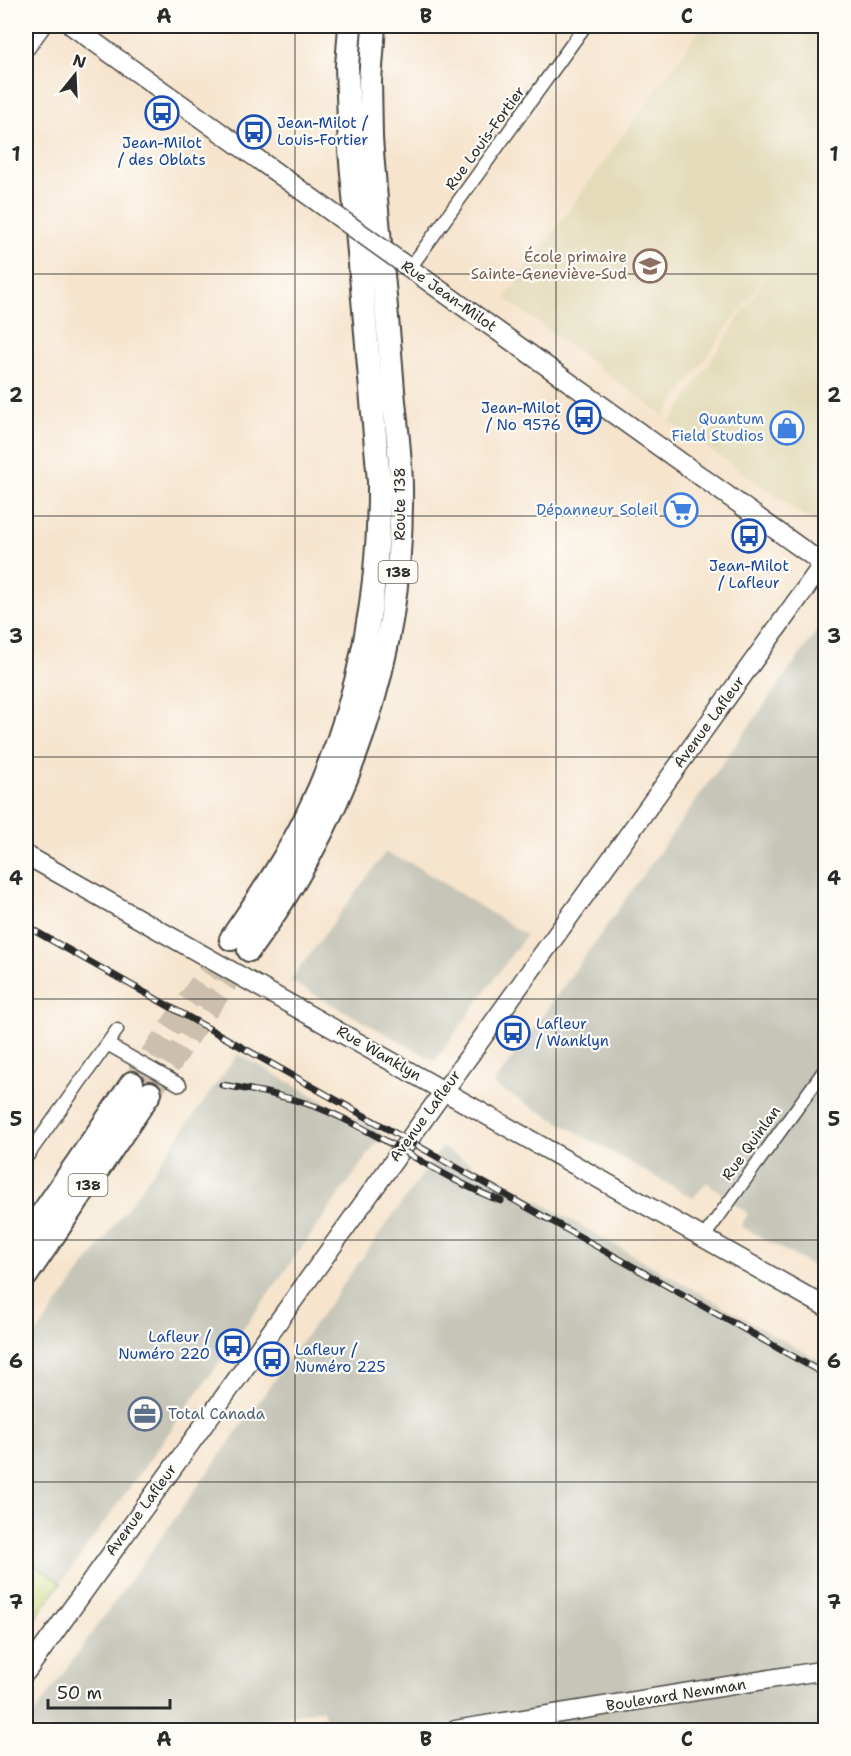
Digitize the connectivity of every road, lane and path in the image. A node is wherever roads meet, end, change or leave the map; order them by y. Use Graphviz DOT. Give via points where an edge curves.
graph roads {
  1 [pos="41,26"];
  2 [pos="72,26"];
  3 [pos="350,26"];
  4 [pos="374,26"];
  5 [pos="585,26"];
  6 [pos="26,47"];
  7 [pos="405,265"];
  8 [pos="824,564"];
  9 [pos="26,855"];
  10 [pos="117,1030"];
  11 [pos="107,1044"];
  12 [pos="825,1068"];
  13 [pos="180,1085"];
  14 [pos="443,1090"];
  15 [pos="26,1158"];
  16 [pos="26,1237"];
  17 [pos="703,1238"];
  18 [pos="26,1276"];
  19 [pos="825,1307"];
  20 [pos="825,1670"];
  21 [pos="26,1672"];
  22 [pos="455,1731"];
  1 -- 6 [label="street"];
  2 -- 7 [label="street, Rue Jean-Milot, bridge"];
  3 -- 4 [label="highway, Route 138 / 138" via="350,150 379,481 372,602 352,698 318,792 240,944 303,869 347,779 376,694 396,588 401,487 371,138"];
  5 -- 7 [label="street, Rue Louis-Fortier"];
  7 -- 8 [label="street, Rue Jean-Milot"];
  8 -- 14 [label="street, Avenue Lafleur"];
  9 -- 14 [label="street, Rue Wanklyn"];
  10 -- 11 [label="street"];
  11 -- 13 [label="street"];
  11 -- 15 [label="street"];
  12 -- 17 [label="street, Rue Quinlan"];
  14 -- 17 [label="street, Rue Wanklyn"];
  14 -- 21 [label="street, Avenue Lafleur"];
  16 -- 18 [label="highway, 138" via="141,1088"];
  17 -- 19 [label="street, Rue Wanklyn"];
  20 -- 22 [label="street, Boulevard Newman"];
}
